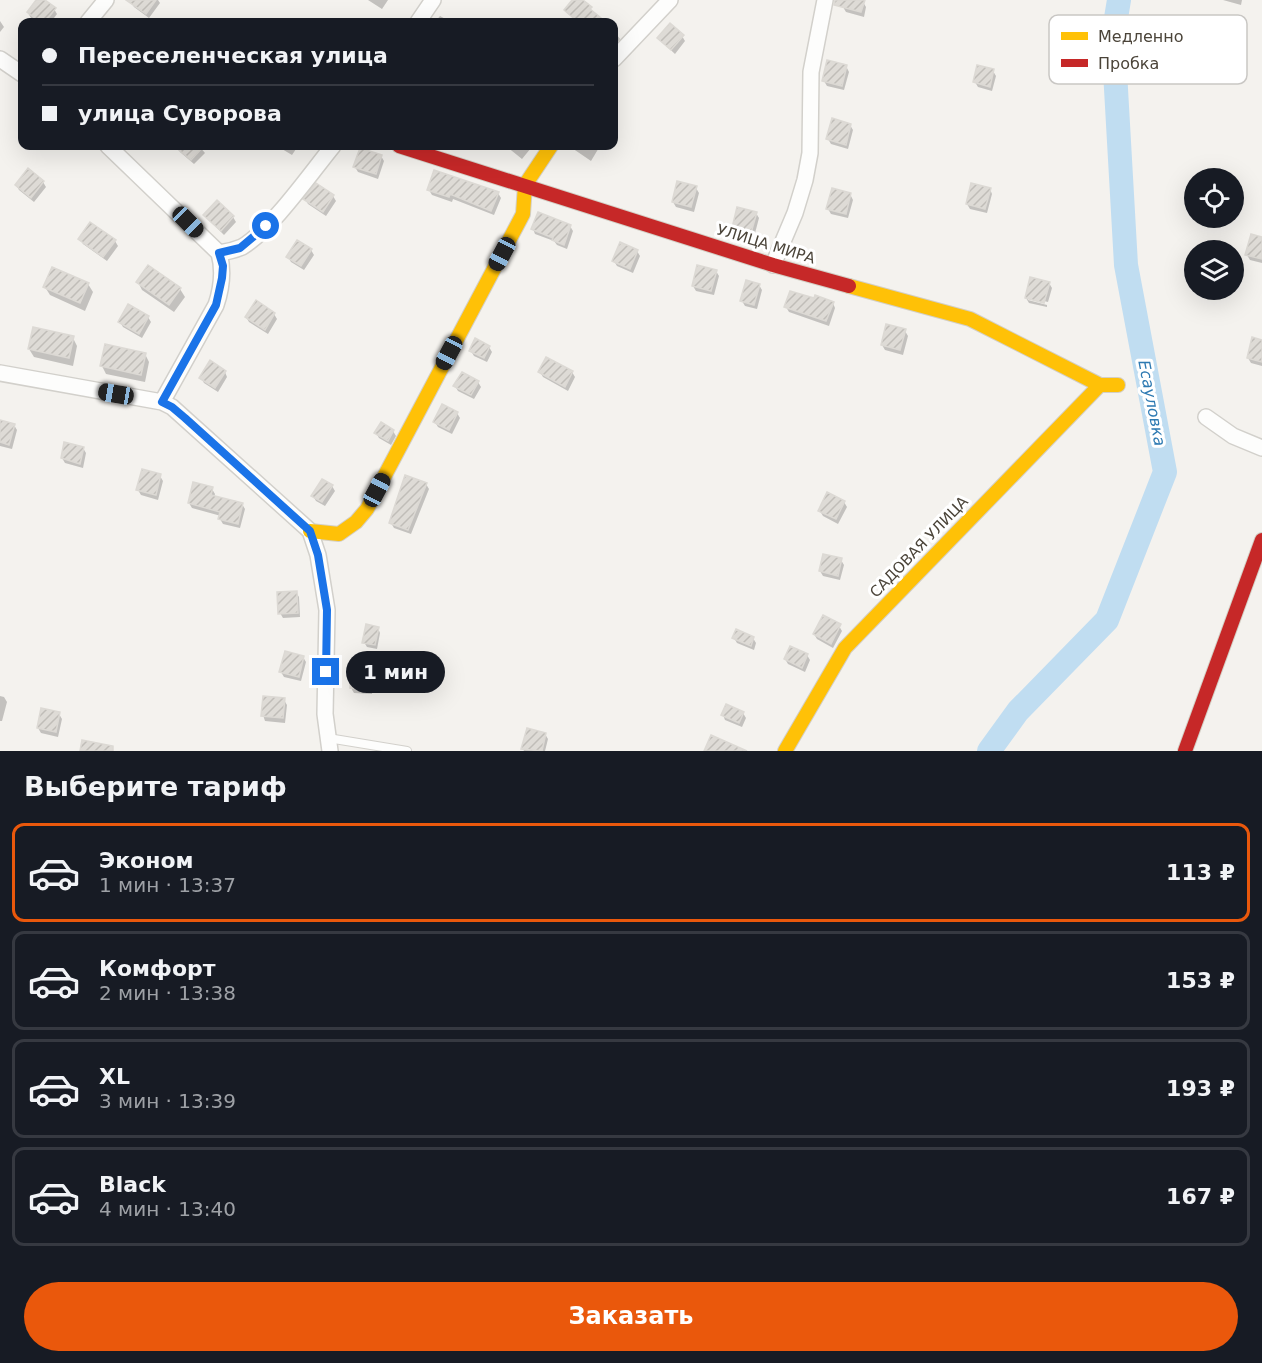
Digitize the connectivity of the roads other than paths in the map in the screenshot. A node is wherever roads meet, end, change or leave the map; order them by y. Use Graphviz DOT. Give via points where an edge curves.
graph roads {
  1 [pos="106,0"];
  2 [pos="433,0"];
  3 [pos="670,0"];
  4 [pos="825,0"];
  5 [pos="91,18"];
  6 [pos="421,18"];
  7 [pos="618,55"];
  8 [pos="0,59"];
  9 [pos="18,71"];
  10 [pos="112,150"];
  11 [pos="330,150"];
  12 [pos="412,150"];
  13 [pos="548,150"];
  14 [pos="525,185"];
  15 [pos="219,253"];
  16 [pos="772,265"];
  17 [pos="0,373"];
  18 [pos="1100,385"];
  19 [pos="1118,386"];
  20 [pos="162,402"];
  21 [pos="1206,417"];
  22 [pos="1262,448"];
  23 [pos="310,531"];
  24 [pos="1262,540"];
  25 [pos="329,745"];
  26 [pos="407,751"];
  27 [pos="785,751"];
  28 [pos="1185,751"];
  1 -- 5 [label="street"];
  2 -- 6 [label="street"];
  3 -- 7 [label="street"];
  4 -- 16 [label="street" via="811,72 806,180"];
  8 -- 9 [label="street"];
  10 -- 15 [label="street"];
  11 -- 15 [label="street" via="255,238 240,248"];
  12 -- 14 [label="street, УЛИЦА МИРА"];
  13 -- 14 [label="street"];
  14 -- 16 [label="street, УЛИЦА МИРА"];
  14 -- 23 [label="street" via="523,214 367,509 339,534"];
  15 -- 20 [label="street" via="223,266 216,305"];
  16 -- 18 [label="street, УЛИЦА МИРА" via="970,319"];
  17 -- 20 [label="street"];
  18 -- 19 [label="street, УЛИЦА МИРА"];
  18 -- 27 [label="street, САДОВАЯ УЛИЦА" via="845,648"];
  20 -- 23 [label="street" via="185,418"];
  21 -- 22 [label="street" via="1233,436"];
  23 -- 25 [label="street" via="327,610"];
  24 -- 28 [label="street"];
  25 -- 26 [label="lane"];
}
